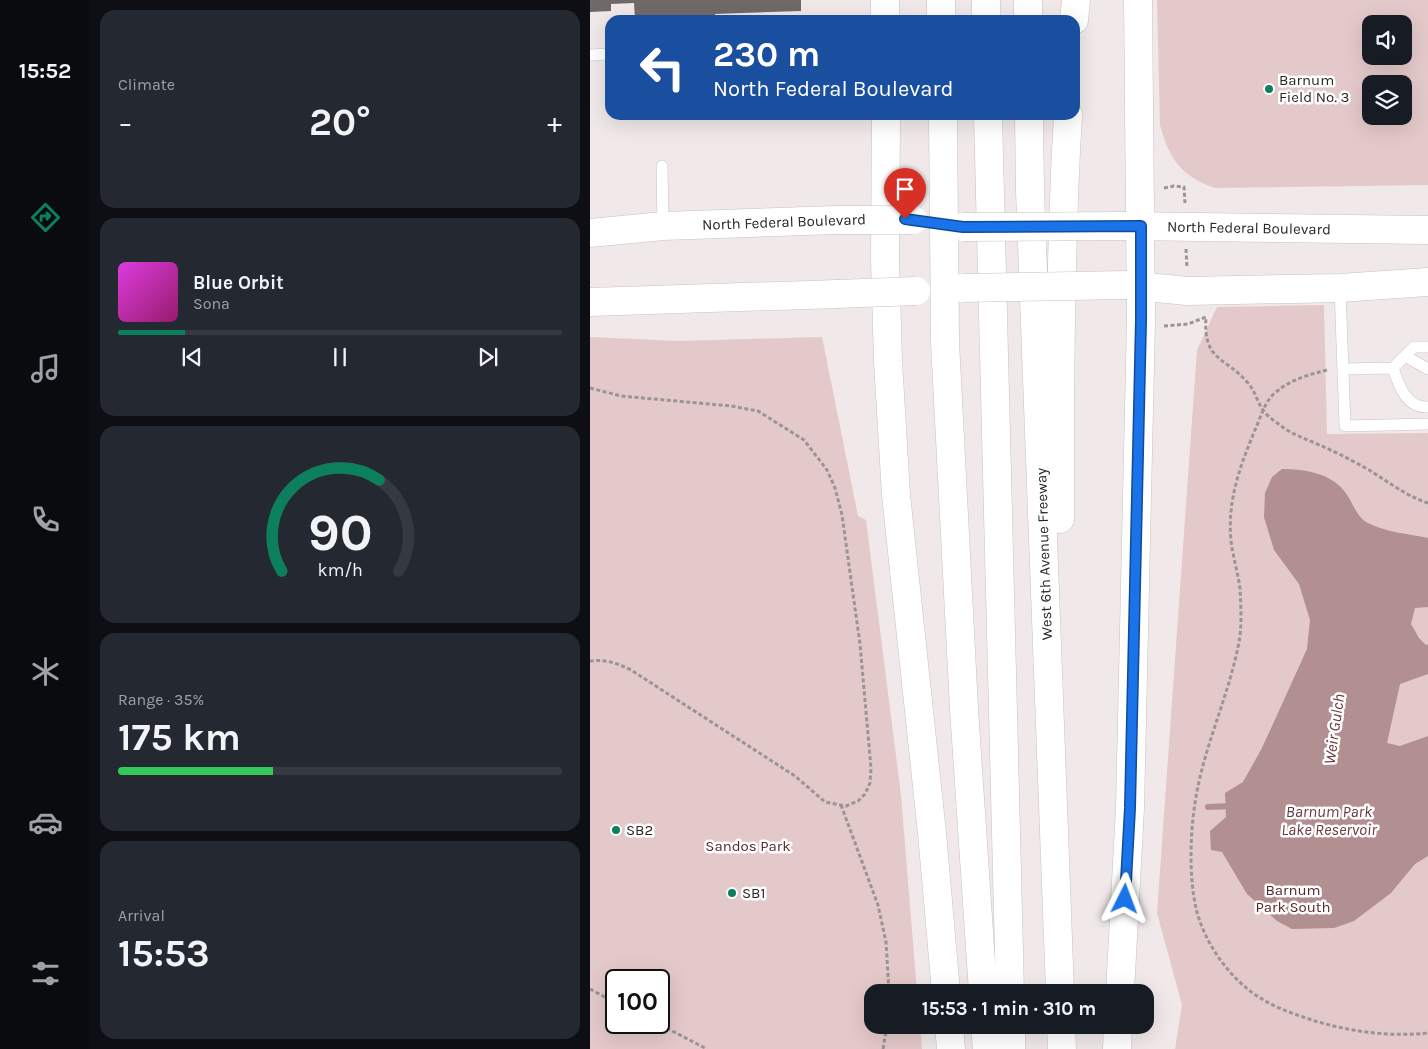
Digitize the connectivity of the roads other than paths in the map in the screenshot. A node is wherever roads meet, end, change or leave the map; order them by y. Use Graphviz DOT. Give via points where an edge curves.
graph roads {
  1 [pos="885,0"];
  2 [pos="941,0"];
  3 [pos="986,0"];
  4 [pos="1028,0"];
  5 [pos="1076,0"];
  6 [pos="1138,0"];
  7 [pos="885,15"];
  8 [pos="941,15"];
  9 [pos="986,15"];
  10 [pos="1028,15"];
  11 [pos="1074,15"];
  12 [pos="605,54"];
  13 [pos="590,55"];
  14 [pos="886,120"];
  15 [pos="943,120"];
  16 [pos="988,120"];
  17 [pos="1029,120"];
  18 [pos="1068,120"];
  19 [pos="662,166"];
  20 [pos="944,224"];
  21 [pos="663,226"];
  22 [pos="1133,226"];
  23 [pos="1428,230"];
  24 [pos="590,233"];
  25 [pos="1428,282"];
  26 [pos="1134,285"];
  27 [pos="1340,288"];
  28 [pos="945,289"];
  29 [pos="590,302"];
  30 [pos="1428,347"];
  31 [pos="1405,356"];
  32 [pos="1392,368"];
  33 [pos="1343,369"];
  34 [pos="1428,369"];
  35 [pos="1428,407"];
  36 [pos="1428,424"];
  37 [pos="945,984"];
  38 [pos="982,984"];
  39 [pos="1010,984"];
  40 [pos="1060,984"];
  41 [pos="1060,984"];
  42 [pos="1120,984"];
  43 [pos="950,1034"];
  44 [pos="985,1034"];
  45 [pos="1011,1034"];
  46 [pos="1061,1034"];
  47 [pos="1118,1034"];
  48 [pos="951,1049"];
  49 [pos="986,1049"];
  50 [pos="1011,1049"];
  51 [pos="1062,1049"];
  52 [pos="1117,1049"];
  1 -- 7 [label="main road"];
  2 -- 8 [label="main road"];
  3 -- 9 [label="main road"];
  4 -- 10 [label="main road"];
  5 -- 11 [label="main road"];
  6 -- 22 [label="main road"];
  12 -- 13 [label="lane"];
  14 -- 37 [label="main road" via="887,353 896,495"];
  15 -- 20 [label="main road"];
  16 -- 39 [label="main road"];
  17 -- 40 [label="main road, West 6th Avenue Freeway"];
  18 -- 41 [label="main road" via="1060,340"];
  19 -- 21 [label="lane"];
  20 -- 21 [label="main road, North Federal Boulevard, bridge" via="905,219"];
  20 -- 22 [label="main road, North Federal Boulevard, bridge" via="963,227"];
  20 -- 28 [label="main road"];
  21 -- 24 [label="main road, North Federal Boulevard"];
  22 -- 23 [label="main road, North Federal Boulevard"];
  22 -- 26 [label="main road"];
  25 -- 27 [label="main road"];
  26 -- 27 [label="main road" via="1187,291"];
  26 -- 28 [label="main road, bridge"];
  26 -- 42 [label="main road" via="1141,320 1130,808"];
  27 -- 33 [label="lane"];
  28 -- 29 [label="main road, bridge"];
  28 -- 38 [label="main road" via="964,709"];
  30 -- 31 [label="lane" via="1414,347"];
  31 -- 32 [label="lane"];
  31 -- 34 [label="lane"];
  32 -- 33 [label="lane"];
  32 -- 35 [label="lane" via="1409,402"];
  33 -- 36 [label="lane" via="1345,426"];
  43 -- 48 [label="main road"];
  44 -- 49 [label="main road"];
  45 -- 50 [label="main road"];
  46 -- 51 [label="main road"];
  47 -- 52 [label="main road"];
}
